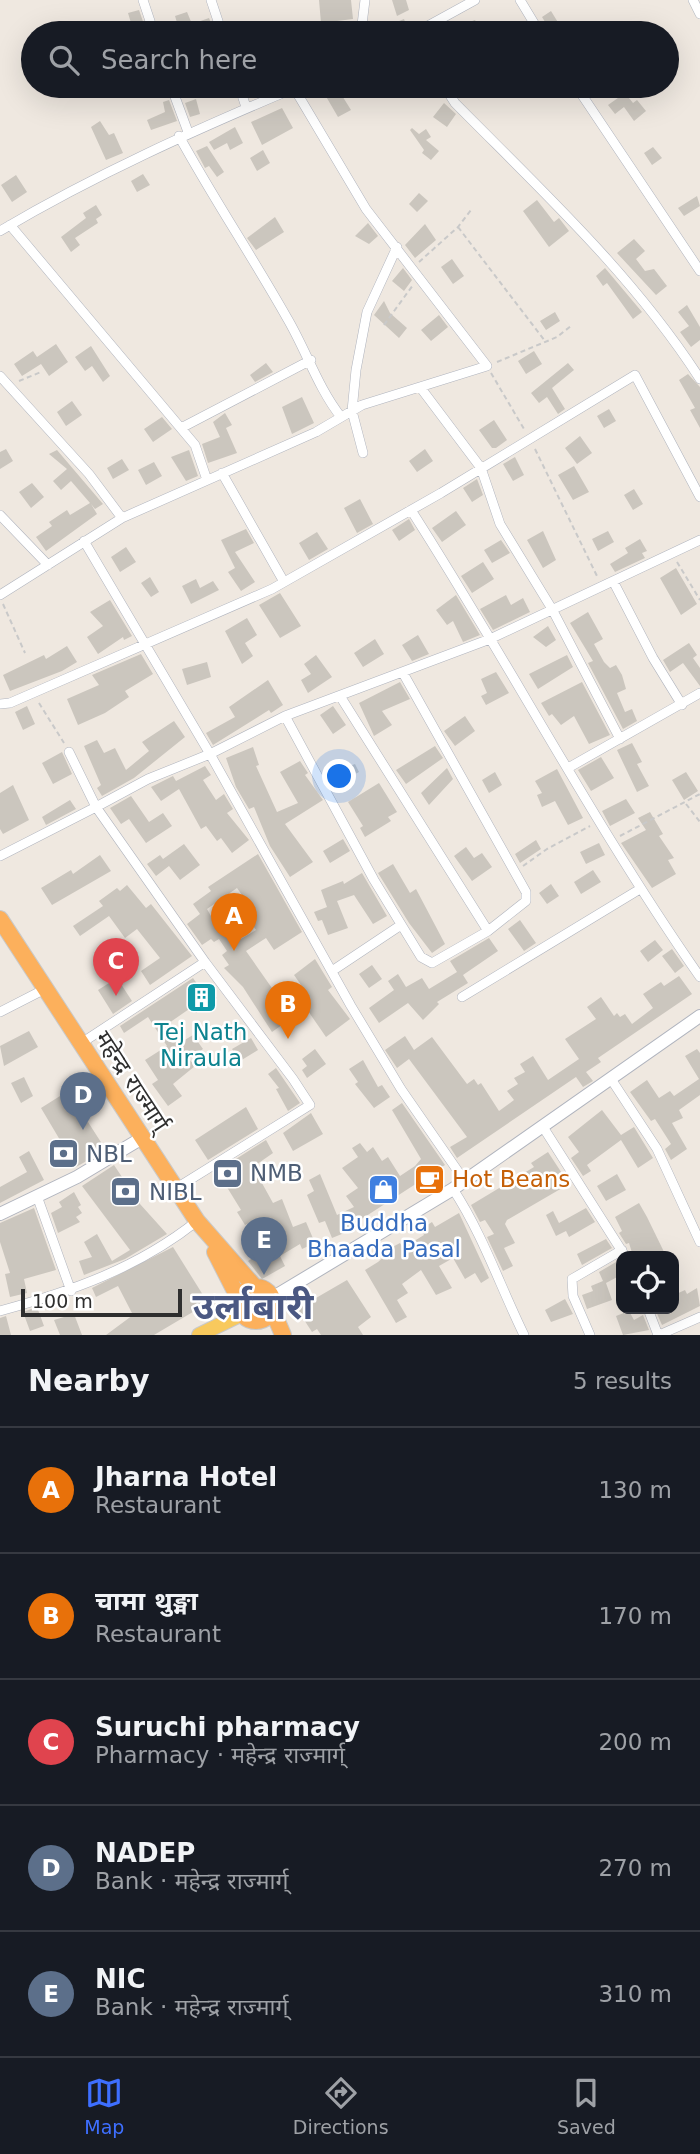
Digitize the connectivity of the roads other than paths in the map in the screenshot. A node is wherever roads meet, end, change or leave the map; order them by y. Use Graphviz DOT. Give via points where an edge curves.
graph roads {
  1 [pos="143,0"];
  2 [pos="211,0"];
  3 [pos="365,0"];
  4 [pos="475,0"];
  5 [pos="520,0"];
  6 [pos="693,0"];
  7 [pos="700,14"];
  8 [pos="150,21"];
  9 [pos="218,21"];
  10 [pos="362,21"];
  11 [pos="437,21"];
  12 [pos="533,21"];
  13 [pos="174,98"];
  14 [pos="243,98"];
  15 [pos="268,98"];
  16 [pos="302,98"];
  17 [pos="452,98"];
  18 [pos="584,98"];
  19 [pos="246,107"];
  20 [pos="183,134"];
  21 [pos="10,225"];
  22 [pos="0,231"];
  23 [pos="397,247"];
  24 [pos="700,271"];
  25 [pos="311,360"];
  26 [pos="0,376"];
  27 [pos="700,379"];
  28 [pos="420,387"];
  29 [pos="352,411"];
  30 [pos="341,417"];
  31 [pos="181,428"];
  32 [pos="363,453"];
  33 [pos="481,468"];
  34 [pos="222,473"];
  35 [pos="207,480"];
  36 [pos="700,497"];
  37 [pos="411,510"];
  38 [pos="0,515"];
  39 [pos="122,519"];
  40 [pos="700,540"];
  41 [pos="84,541"];
  42 [pos="48,565"];
  43 [pos="284,582"];
  44 [pos="613,582"];
  45 [pos="0,596"];
  46 [pos="552,609"];
  47 [pos="490,639"];
  48 [pos="146,643"];
  49 [pos="403,673"];
  50 [pos="700,693"];
  51 [pos="340,696"];
  52 [pos="0,704"];
  53 [pos="682,705"];
  54 [pos="285,716"];
  55 [pos="620,739"];
  56 [pos="69,752"];
  57 [pos="210,754"];
  58 [pos="568,768"];
  59 [pos="96,807"];
  60 [pos="0,856"];
  61 [pos="640,889"];
  62 [pos="0,919"];
  63 [pos="401,925"];
  64 [pos="488,931"];
  65 [pos="205,962"];
  66 [pos="332,971"];
  67 [pos="700,977"];
  68 [pos="45,989"];
  69 [pos="462,997"];
  70 [pos="0,1012"];
  71 [pos="700,1017"];
  72 [pos="80,1044"];
  73 [pos="611,1079"];
  74 [pos="543,1127"];
  75 [pos="142,1138"];
  76 [pos="464,1180"];
  77 [pos="175,1189"];
  78 [pos="453,1189"];
  79 [pos="37,1196"];
  80 [pos="0,1213"];
  81 [pos="200,1226"];
  82 [pos="700,1242"];
  83 [pos="623,1251"];
  84 [pos="616,1257"];
  85 [pos="254,1286"];
  86 [pos="71,1291"];
  87 [pos="272,1303"];
  88 [pos="0,1311"];
  89 [pos="244,1311"];
  90 [pos="650,1314"];
  91 [pos="700,1317"];
  92 [pos="198,1335"];
  93 [pos="263,1335"];
  94 [pos="283,1335"];
  95 [pos="524,1335"];
  96 [pos="590,1335"];
  97 [pos="659,1335"];
  1 -- 8 [label="street"];
  2 -- 9 [label="street"];
  3 -- 10 [label="street"];
  4 -- 11 [label="street"];
  5 -- 12 [label="street"];
  6 -- 7 [label="street"];
  13 -- 20 [label="street"];
  14 -- 19 [label="street"];
  15 -- 19 [label="street"];
  16 -- 23 [label="street" via="366,209"];
  17 -- 27 [label="street" via="596,245 666,326"];
  18 -- 24 [label="street"];
  19 -- 20 [label="street"];
  20 -- 21 [label="street"];
  20 -- 25 [label="street"];
  21 -- 22 [label="street"];
  21 -- 31 [label="street"];
  23 -- 28 [label="street" via="486,366"];
  23 -- 29 [label="street" via="366,313"];
  25 -- 30 [label="street" via="325,397"];
  25 -- 31 [label="street"];
  26 -- 39 [label="street" via="89,474"];
  28 -- 29 [label="street"];
  28 -- 33 [label="street"];
  29 -- 30 [label="street"];
  29 -- 32 [label="street"];
  30 -- 34 [label="street"];
  31 -- 35 [label="street" via="195,445"];
  33 -- 36 [label="street" via="635,375"];
  33 -- 37 [label="street"];
  33 -- 46 [label="street" via="500,524"];
  34 -- 35 [label="street"];
  34 -- 43 [label="street"];
  35 -- 39 [label="street"];
  37 -- 43 [label="street"];
  37 -- 47 [label="street"];
  38 -- 42 [label="street"];
  39 -- 41 [label="street"];
  40 -- 44 [label="street"];
  41 -- 42 [label="street"];
  41 -- 48 [label="street"];
  42 -- 45 [label="street"];
  43 -- 48 [label="street"];
  44 -- 46 [label="street"];
  44 -- 53 [label="street"];
  46 -- 47 [label="street"];
  46 -- 55 [label="street"];
  47 -- 49 [label="street"];
  47 -- 58 [label="street"];
  48 -- 52 [label="street"];
  48 -- 57 [label="street"];
  49 -- 51 [label="street"];
  49 -- 64 [label="street" via="526,892 526,901"];
  50 -- 53 [label="street"];
  51 -- 54 [label="street"];
  51 -- 64 [label="street"];
  53 -- 55 [label="street"];
  54 -- 57 [label="street"];
  54 -- 63 [label="street"];
  55 -- 58 [label="street"];
  56 -- 59 [label="street"];
  57 -- 59 [label="street"];
  57 -- 66 [label="street"];
  58 -- 61 [label="street"];
  59 -- 60 [label="street"];
  59 -- 65 [label="street"];
  61 -- 67 [label="street"];
  61 -- 69 [label="street"];
  62 -- 68 [label="highway, महेन्द्र राज्मार्ग्"];
  63 -- 64 [label="street" via="421,957 432,963"];
  63 -- 66 [label="street"];
  65 -- 72 [label="street"];
  65 -- 77 [label="street" via="310,1105"];
  66 -- 76 [label="street" via="401,1089"];
  68 -- 70 [label="street"];
  68 -- 72 [label="highway, महेन्द्र राज्मार्ग्"];
  71 -- 73 [label="main road"];
  72 -- 75 [label="highway, महेन्द्र राज्मार्ग्"];
  73 -- 74 [label="main road"];
  73 -- 82 [label="street" via="657,1149"];
  74 -- 76 [label="main road"];
  74 -- 83 [label="street"];
  75 -- 77 [label="highway, महेन्द्र राज्मार्ग्"];
  75 -- 79 [label="main road"];
  76 -- 78 [label="main road"];
  77 -- 81 [label="highway, महेन्द्र राज्मार्ग्"];
  78 -- 87 [label="main road"];
  78 -- 95 [label="street" via="484,1244"];
  79 -- 80 [label="main road"];
  79 -- 86 [label="street"];
  81 -- 85 [label="highway, महेन्द्र राज्मार्ग्"];
  81 -- 86 [label="street" via="136,1263"];
  81 -- 89 [label="highway, महेन्द्र राज्मार्ग्"];
  84 -- 96 [label="street" via="572,1279 573,1296"];
  85 -- 87 [label="highway" via="265,1290"];
  85 -- 89 [label="highway" via="245,1290"];
  86 -- 88 [label="street"];
  87 -- 89 [label="highway" via="266,1318"];
  87 -- 94 [label="highway"];
  89 -- 92 [label="main road"];
  89 -- 93 [label="highway, महेन्द्र राज्मार्ग्"];
  90 -- 97 [label="street"];
  91 -- 97 [label="street"];
}
